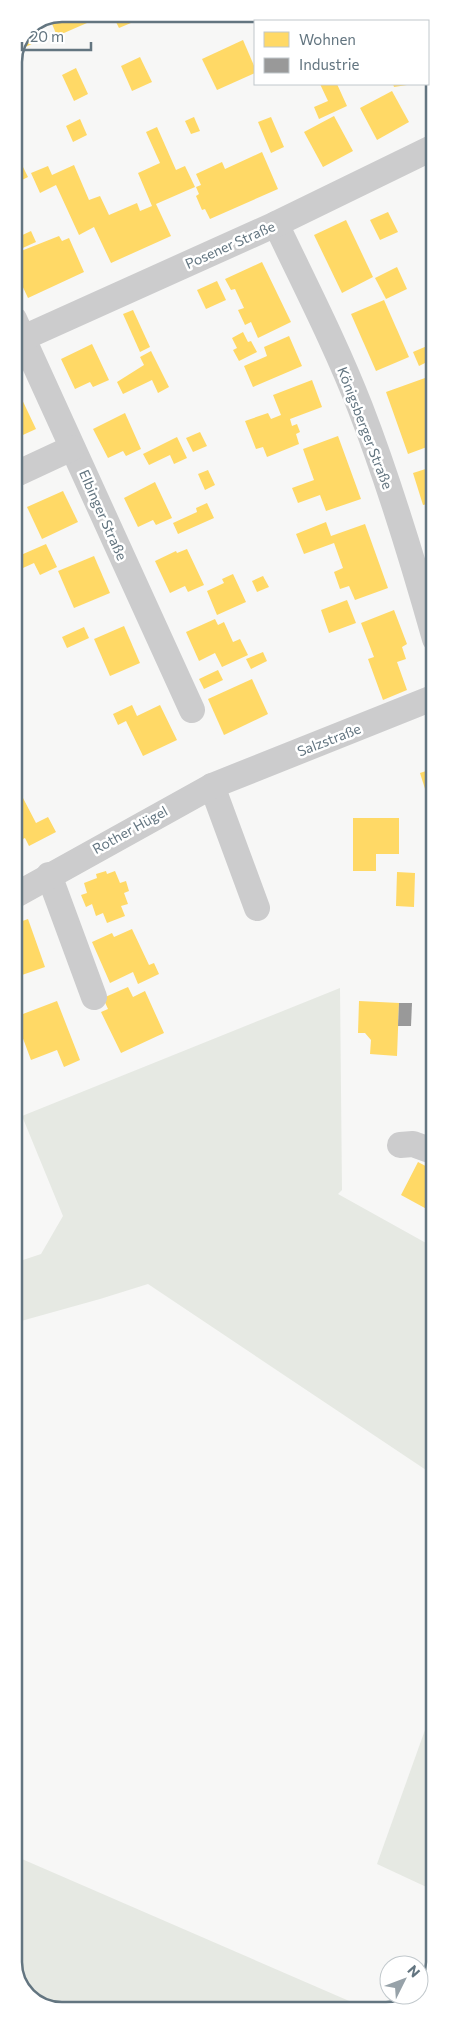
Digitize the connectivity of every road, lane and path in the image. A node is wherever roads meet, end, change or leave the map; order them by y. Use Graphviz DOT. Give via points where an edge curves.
graph roads {
  1 [pos="426,151"];
  2 [pos="276,224"];
  3 [pos="22,326"];
  4 [pos="22,337"];
  5 [pos="72,448"];
  6 [pos="22,471"];
  7 [pos="426,609"];
  8 [pos="426,702"];
  9 [pos="192,710"];
  10 [pos="217,783"];
  11 [pos="49,875"];
  12 [pos="22,891"];
  13 [pos="257,908"];
  14 [pos="94,997"];
  15 [pos="400,1145"];
  16 [pos="426,1149"];
  1 -- 2 [label="street, Posener Straße"];
  2 -- 3 [label="street, Posener Straße"];
  2 -- 7 [label="street, Königsberger Straße" via="360,407"];
  4 -- 5 [label="street, Elbinger Straße"];
  5 -- 6 [label="street"];
  5 -- 9 [label="street, Elbinger Straße"];
  8 -- 10 [label="street, Salzstraße"];
  10 -- 11 [label="street, Rother Hügel"];
  10 -- 13 [label="street"];
  11 -- 12 [label="street, Rother Hügel"];
  11 -- 14 [label="street"];
  15 -- 16 [label="street" via="414,1144"];
}
